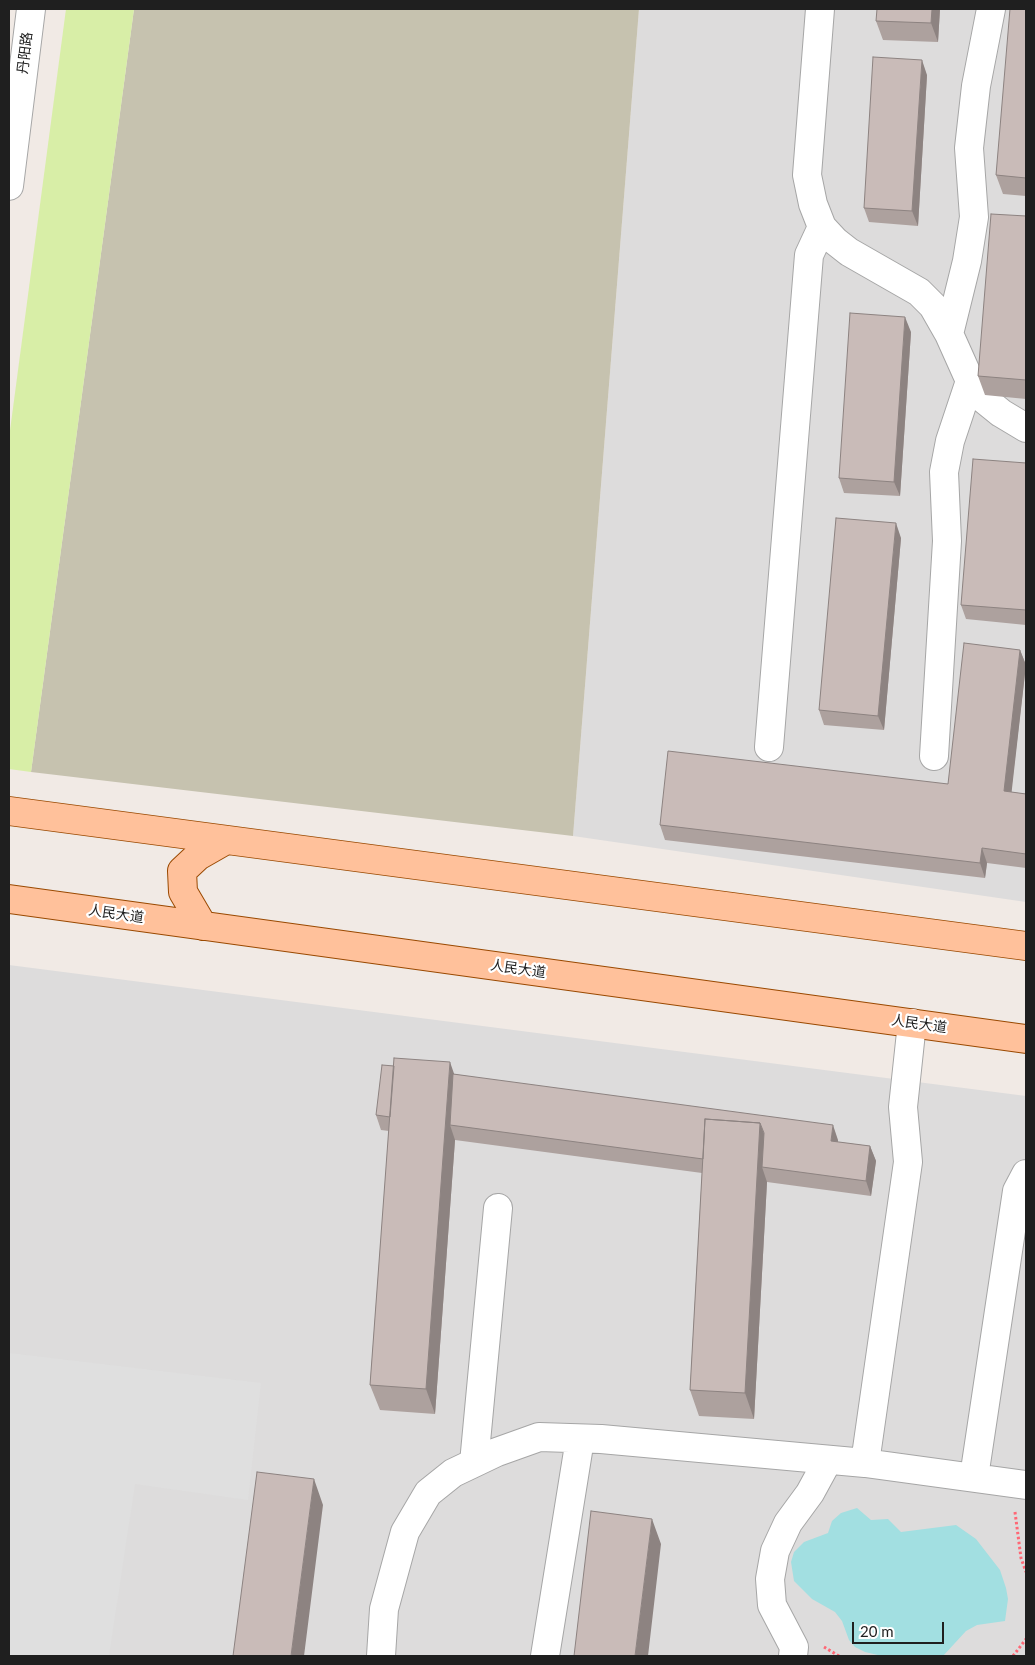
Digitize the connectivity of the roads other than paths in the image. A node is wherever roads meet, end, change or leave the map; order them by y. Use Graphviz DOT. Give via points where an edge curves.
graph roads {
  1 [pos="31,9"];
  2 [pos="820,9"];
  3 [pos="992,9"];
  4 [pos="16,68"];
  5 [pos="9,186"];
  6 [pos="822,227"];
  7 [pos="949,334"];
  8 [pos="970,381"];
  9 [pos="1026,428"];
  10 [pos="769,747"];
  11 [pos="934,756"];
  12 [pos="9,811"];
  13 [pos="226,840"];
  14 [pos="9,899"];
  15 [pos="203,926"];
  16 [pos="1026,946"];
  17 [pos="912,1023"];
  18 [pos="1026,1039"];
  19 [pos="1026,1174"];
  20 [pos="498,1208"];
  21 [pos="580,1439"];
  22 [pos="828,1460"];
  23 [pos="474,1463"];
  24 [pos="866,1463"];
  25 [pos="974,1477"];
  26 [pos="1020,1484"];
  27 [pos="380,1656"];
  28 [pos="545,1656"];
  29 [pos="793,1656"];
  1 -- 4 [label="street, 丹阳路"];
  2 -- 6 [label="street" via="807,175"];
  3 -- 7 [label="street" via="976,86 969,148 974,217"];
  4 -- 5 [label="street, 丹阳路"];
  6 -- 7 [label="street" via="849,252 919,292"];
  6 -- 10 [label="street" via="809,255"];
  7 -- 8 [label="street"];
  8 -- 9 [label="street" via="974,392"];
  8 -- 11 [label="street" via="950,440 944,472 948,541"];
  12 -- 13 [label="main road"];
  13 -- 15 [label="main road" via="198,856 182,871 183,892"];
  13 -- 16 [label="main road"];
  14 -- 15 [label="main road, 人民大道"];
  15 -- 17 [label="main road, 人民大道"];
  17 -- 18 [label="main road, 人民大道"];
  17 -- 24 [label="street" via="903,1107 908,1162"];
  19 -- 25 [label="street" via="1017,1191"];
  20 -- 23 [label="street"];
  21 -- 22 [label="street"];
  21 -- 23 [label="street" via="539,1438"];
  21 -- 28 [label="street"];
  22 -- 24 [label="street"];
  22 -- 29 [label="street" via="788,1523 775,1551 770,1579 772,1606 794,1647"];
  23 -- 27 [label="street" via="454,1473 428,1493 404,1532 384,1610"];
  24 -- 25 [label="street"];
  25 -- 26 [label="street"];
}
